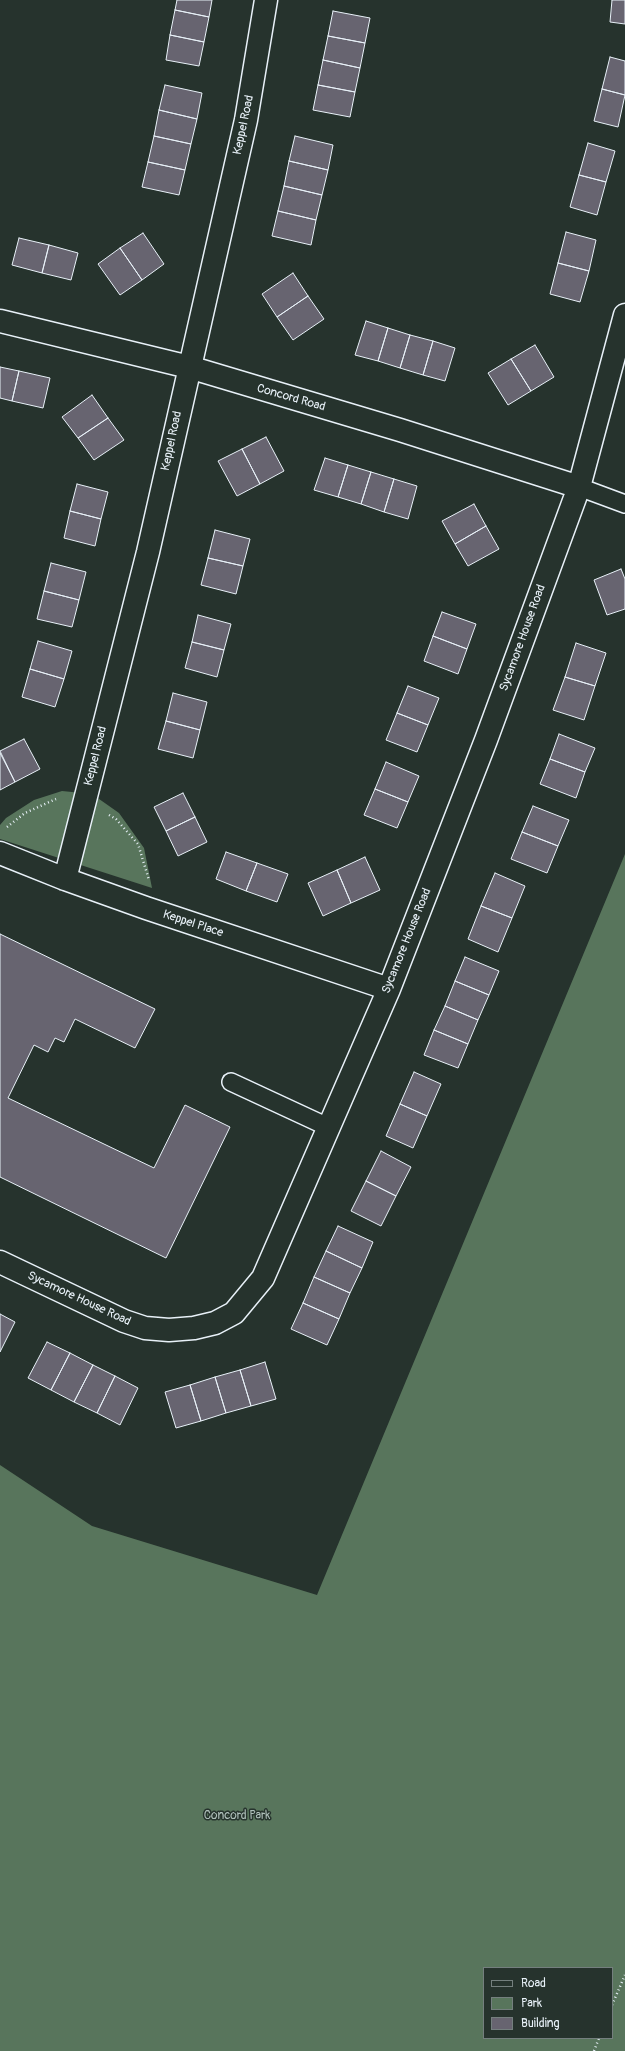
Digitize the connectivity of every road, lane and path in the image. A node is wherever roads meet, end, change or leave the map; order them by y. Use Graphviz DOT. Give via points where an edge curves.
graph roads {
  1 [pos="266,0"];
  2 [pos="625,315"];
  3 [pos="0,320"];
  4 [pos="189,367"];
  5 [pos="579,487"];
  6 [pos="625,504"];
  7 [pos="0,853"];
  8 [pos="65,879"];
  9 [pos="389,989"];
  10 [pos="231,1082"];
  11 [pos="328,1127"];
  12 [pos="0,1262"];
  13 [pos="625,1975"];
  14 [pos="613,2003"];
  15 [pos="599,2039"];
  16 [pos="594,2051"];
  1 -- 4 [label="street, Keppel Road" via="246,120"];
  2 -- 5 [label="street, Sycamore House Road"];
  3 -- 4 [label="street, Concord Road"];
  4 -- 5 [label="street, Concord Road"];
  4 -- 8 [label="street, Keppel Road" via="148,552"];
  5 -- 6 [label="lane"];
  5 -- 9 [label="street, Sycamore House Road" via="486,740"];
  7 -- 8 [label="street, Keppel Place"];
  8 -- 9 [label="street, Keppel Place"];
  9 -- 11 [label="street, Sycamore House Road"];
  10 -- 11 [label="lane"];
  11 -- 12 [label="street, Sycamore House Road" via="263,1278 234,1313 215,1323 169,1330 145,1328 124,1321"];
  13 -- 14 [label="path"];
  15 -- 16 [label="path"];
}
